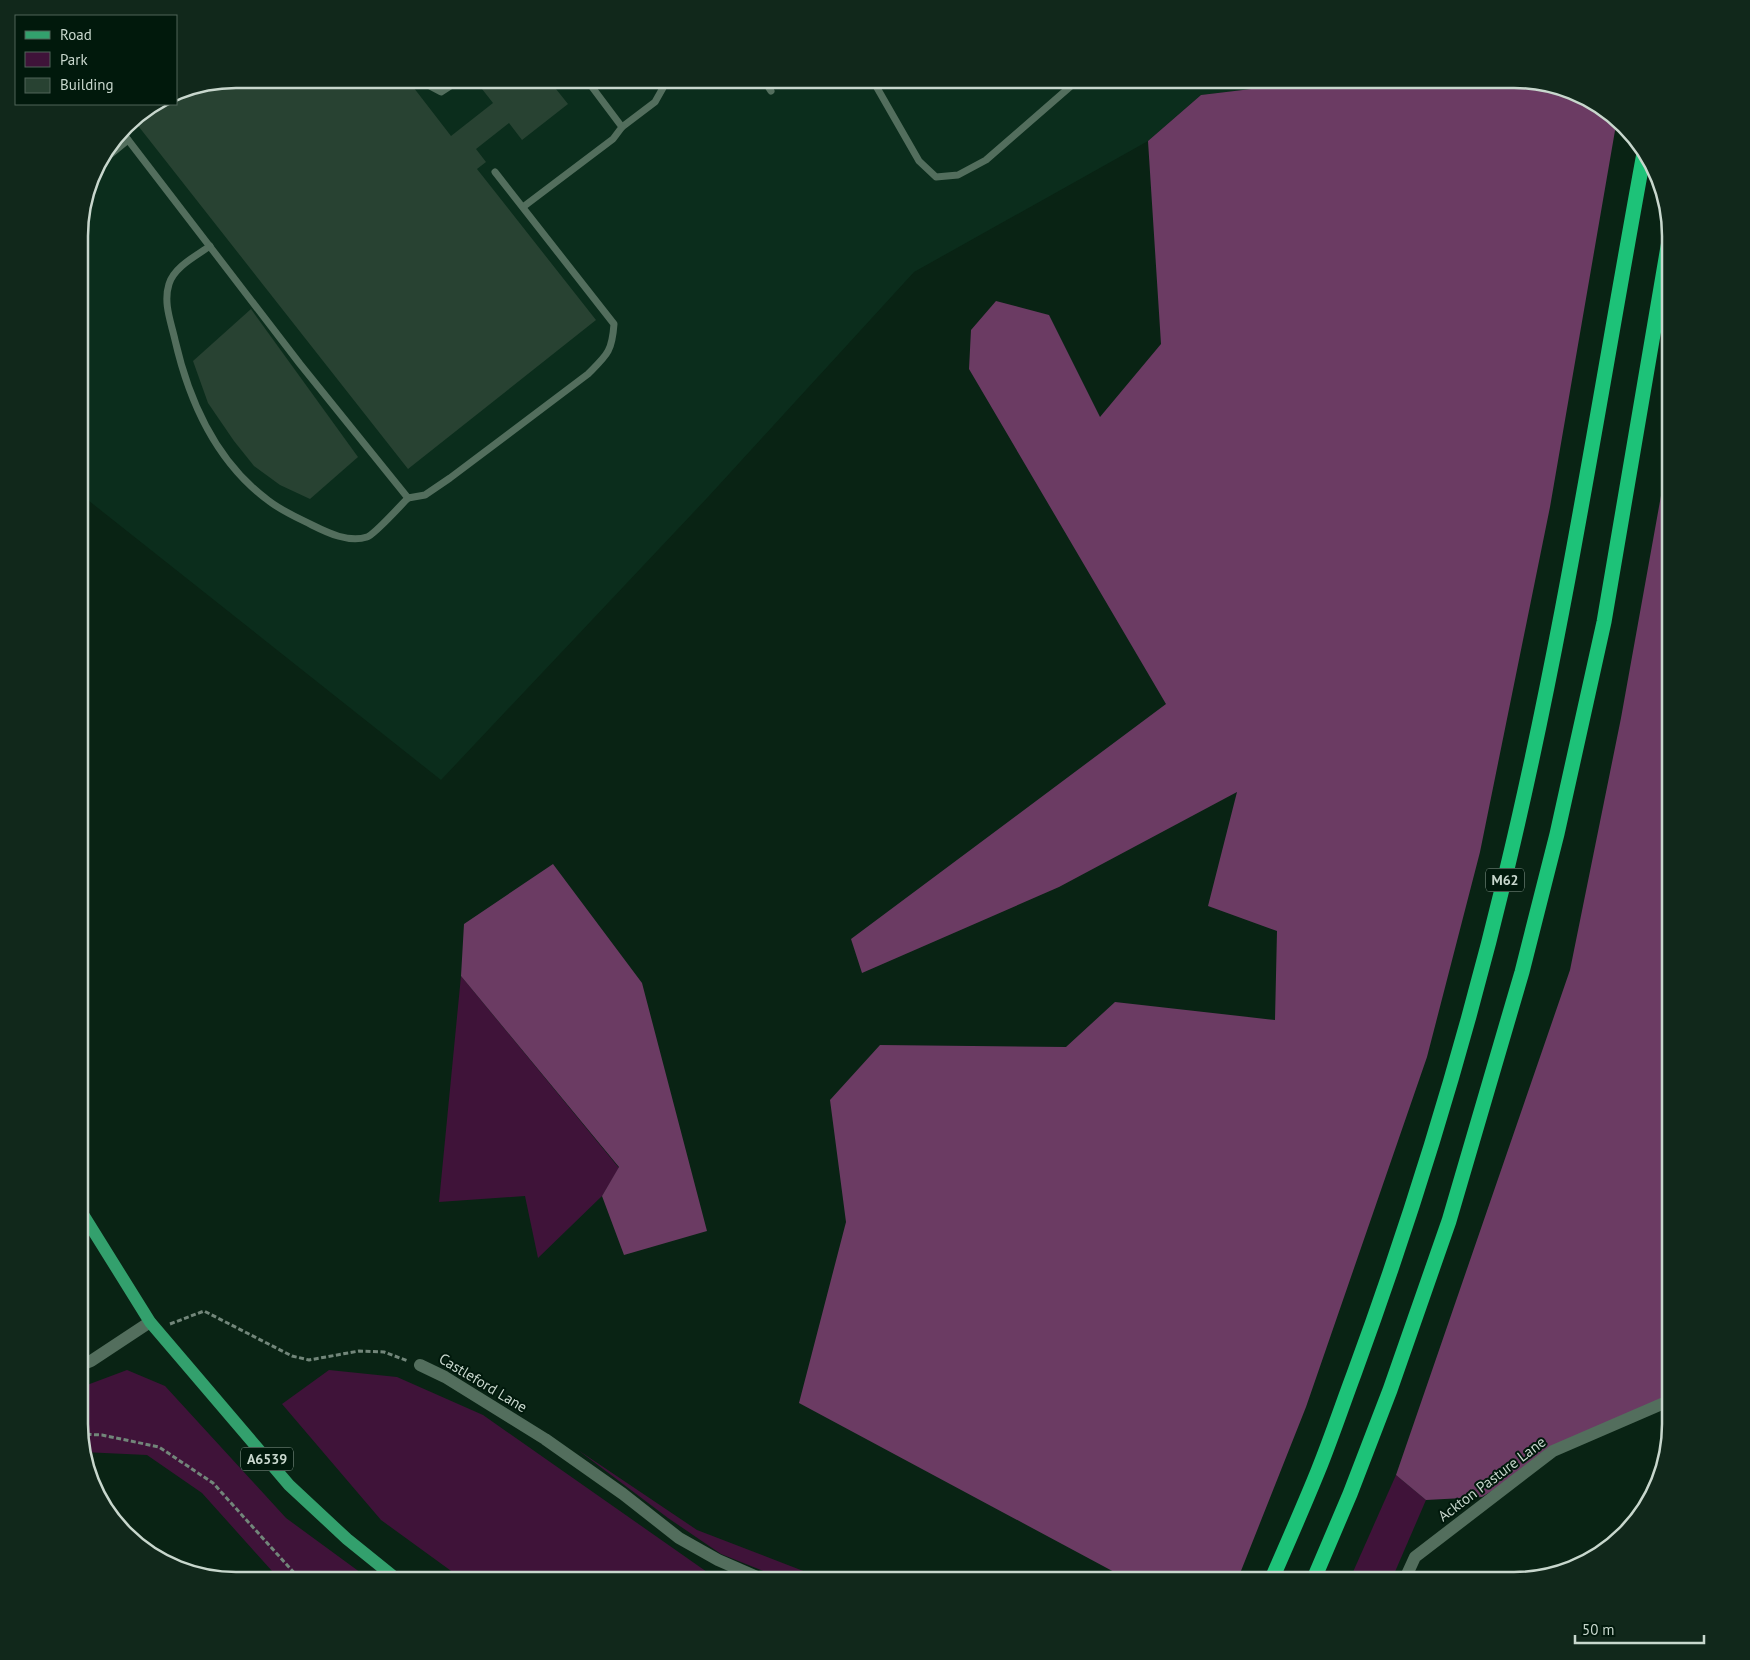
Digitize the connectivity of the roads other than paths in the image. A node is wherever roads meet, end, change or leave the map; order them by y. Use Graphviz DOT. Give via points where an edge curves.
graph roads {
  1 [pos="434,88"];
  2 [pos="447,88"];
  3 [pos="593,88"];
  4 [pos="663,88"];
  5 [pos="769,88"];
  6 [pos="877,88"];
  7 [pos="1069,88"];
  8 [pos="771,91"];
  9 [pos="622,127"];
  10 [pos="126,137"];
  11 [pos="128,140"];
  12 [pos="114,151"];
  13 [pos="1642,162"];
  14 [pos="495,172"];
  15 [pos="523,207"];
  16 [pos="210,246"];
  17 [pos="1662,282"];
  18 [pos="408,498"];
  19 [pos="88,1222"];
  20 [pos="153,1326"];
  21 [pos="88,1362"];
  22 [pos="420,1366"];
  23 [pos="1662,1404"];
  24 [pos="388,1572"];
  25 [pos="745,1572"];
  26 [pos="1276,1572"];
  27 [pos="1317,1572"];
  28 [pos="1408,1572"];
  1 -- 2 [label="lane" via="441,92"];
  3 -- 9 [label="lane"];
  4 -- 9 [label="lane" via="655,102"];
  5 -- 8 [label="lane"];
  6 -- 7 [label="lane" via="920,161 936,177 958,175 986,160"];
  9 -- 15 [label="lane" via="613,139"];
  10 -- 11 [label="lane"];
  11 -- 12 [label="lane"];
  11 -- 16 [label="lane"];
  13 -- 26 [label="highway, M62" via="1551,670 1480,978 1384,1292 1318,1470"];
  14 -- 15 [label="lane"];
  15 -- 18 [label="lane" via="614,324 613,343 607,355 588,374 450,478 425,495"];
  16 -- 18 [label="lane"];
  16 -- 18 [label="lane" via="179,269 169,283 166,301 178,352 198,411 232,467 270,502 328,533 350,539 368,537"];
  17 -- 27 [label="highway, M62" via="1604,622 1557,834 1522,972 1449,1221 1390,1390"];
  19 -- 20 [label="main road, A6539"];
  20 -- 21 [label="street"];
  20 -- 24 [label="main road, A6539" via="289,1485 347,1540"];
  22 -- 25 [label="street, Castleford Lane" via="445,1377 545,1439 679,1538"];
  23 -- 28 [label="street, Ackton Pasture Lane" via="1552,1451 1415,1557"];
}
